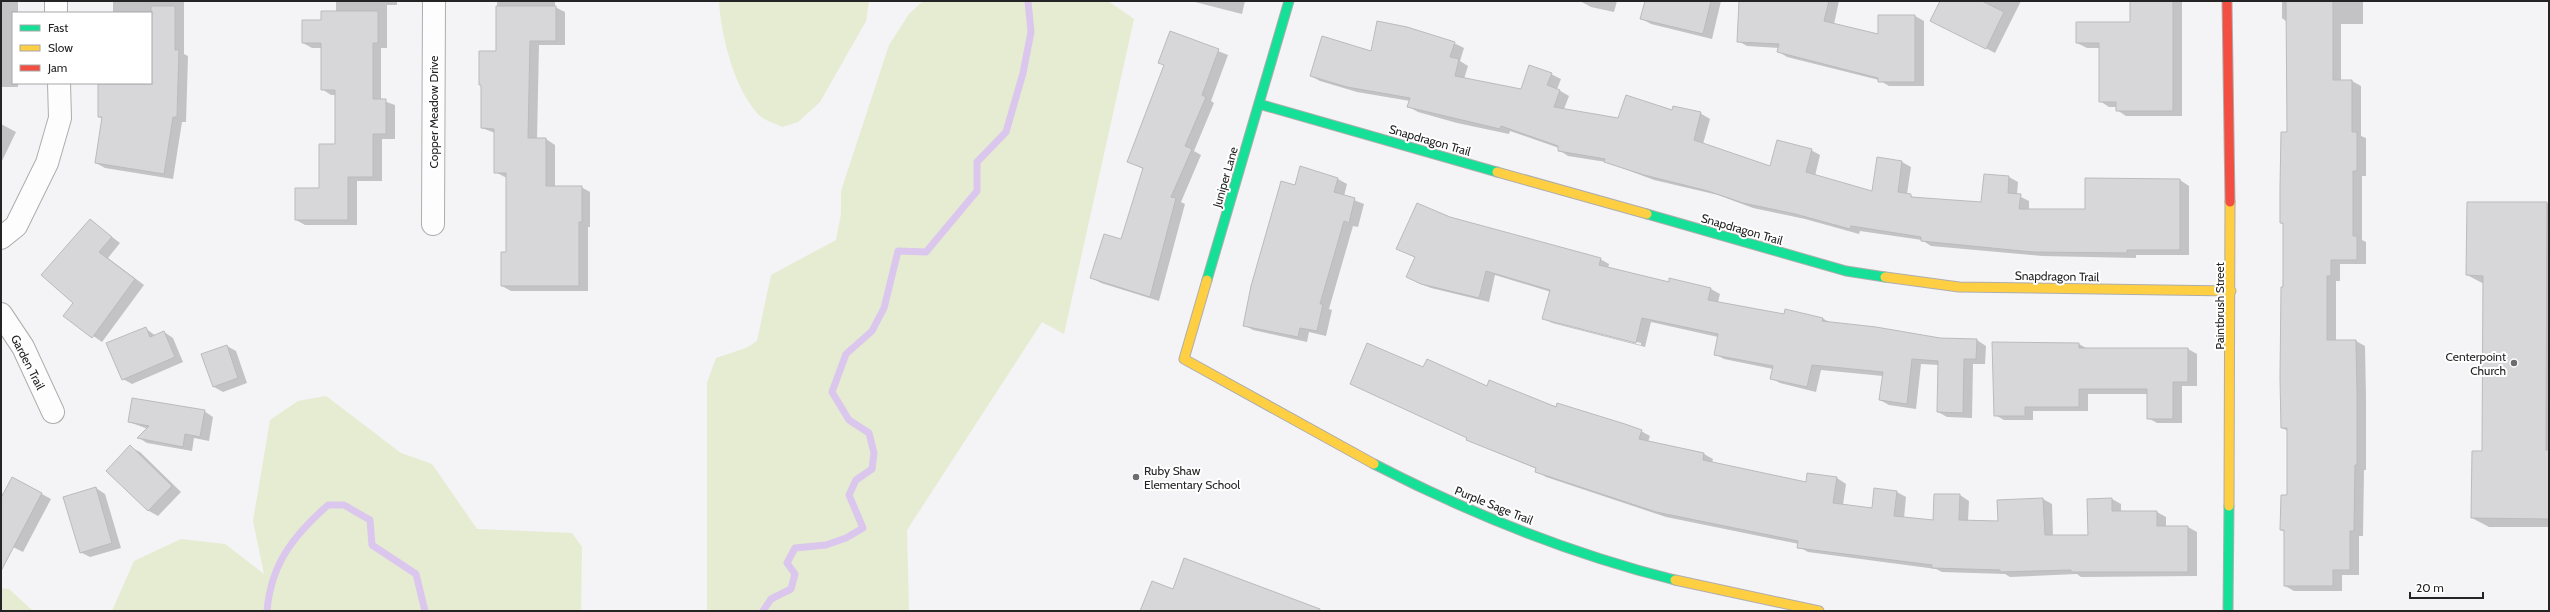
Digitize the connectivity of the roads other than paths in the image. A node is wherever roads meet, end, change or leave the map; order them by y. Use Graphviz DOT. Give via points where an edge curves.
graph roads {
  1 [pos="56,1"];
  2 [pos="434,1"];
  3 [pos="1289,1"];
  4 [pos="2227,1"];
  5 [pos="56,12"];
  6 [pos="59,84"];
  7 [pos="1259,104"];
  8 [pos="433,224"];
  9 [pos="1,238"];
  10 [pos="2231,291"];
  11 [pos="1,314"];
  12 [pos="1184,359"];
  13 [pos="53,412"];
  14 [pos="1746,604"];
  15 [pos="1819,611"];
  16 [pos="2228,611"];
  1 -- 5 [label="street"];
  2 -- 8 [label="street, Copper Meadow Drive"];
  3 -- 7 [label="street, Juniper Lane"];
  4 -- 10 [label="street, Paintbrush Street"];
  6 -- 9 [label="street" via="60,118 47,163 16,226"];
  7 -- 10 [label="street, Snapdragon Trail" via="1846,271 1959,287"];
  7 -- 12 [label="street, Juniper Lane"];
  10 -- 16 [label="street, Paintbrush Street"];
  11 -- 13 [label="street, Garden Trail" via="23,347"];
  12 -- 14 [label="street, Purple Sage Trail" via="1420,487 1457,504 1589,556 1684,582"];
  14 -- 15 [label="street, Purple Sage Trail"];
}
